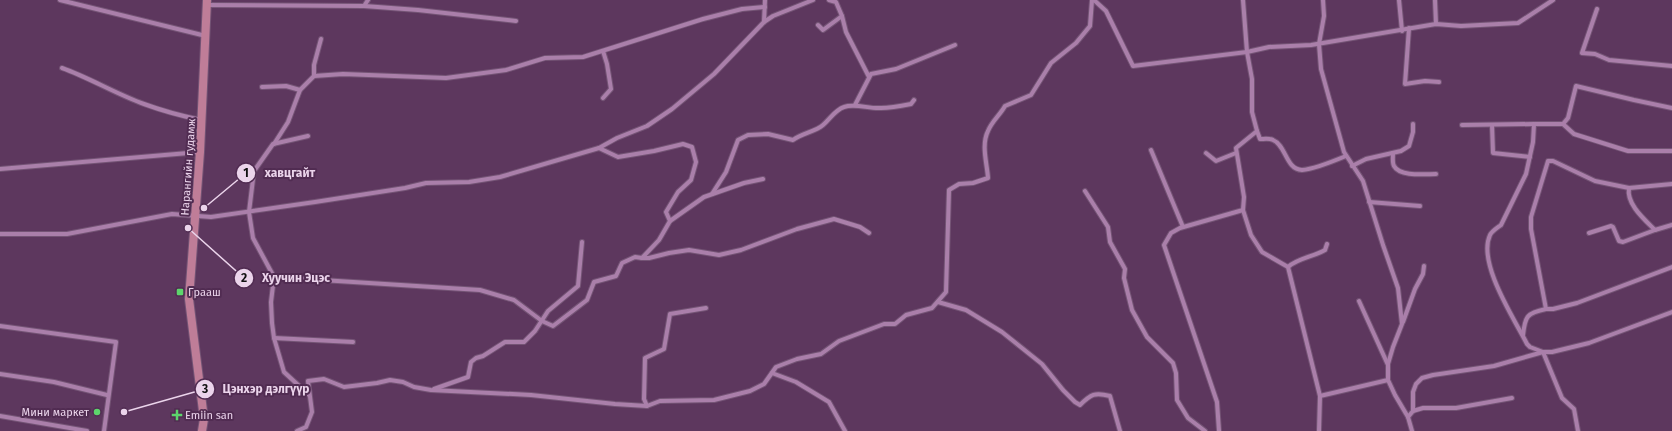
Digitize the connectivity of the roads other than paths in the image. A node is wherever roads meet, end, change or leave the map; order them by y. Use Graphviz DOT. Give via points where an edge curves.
graph roads {
  1 [pos="60,0"];
  2 [pos="368,0"];
  3 [pos="765,0"];
  4 [pos="813,0"];
  5 [pos="829,0"];
  6 [pos="1093,0"];
  7 [pos="1243,0"];
  8 [pos="1323,0"];
  9 [pos="1399,0"];
  10 [pos="1435,0"];
  11 [pos="1553,0"];
  12 [pos="305,2"];
  13 [pos="207,3"];
  14 [pos="364,6"];
  15 [pos="765,7"];
  16 [pos="1597,9"];
  17 [pos="842,16"];
  18 [pos="516,21"];
  19 [pos="764,22"];
  20 [pos="1436,24"];
  21 [pos="818,25"];
  22 [pos="1409,28"];
  23 [pos="1402,30"];
  24 [pos="206,36"];
  25 [pos="321,39"];
  26 [pos="1319,44"];
  27 [pos="955,45"];
  28 [pos="603,51"];
  29 [pos="1246,52"];
  30 [pos="1672,66"];
  31 [pos="62,68"];
  32 [pos="314,76"];
  33 [pos="869,77"];
  34 [pos="1439,82"];
  35 [pos="262,87"];
  36 [pos="300,90"];
  37 [pos="603,98"];
  38 [pos="914,100"];
  39 [pos="855,105"];
  40 [pos="1672,108"];
  41 [pos="202,120"];
  42 [pos="1413,124"];
  43 [pos="1534,124"];
  44 [pos="1563,124"];
  45 [pos="1462,125"];
  46 [pos="1492,125"];
  47 [pos="1257,131"];
  48 [pos="308,136"];
  49 [pos="273,144"];
  50 [pos="599,148"];
  51 [pos="1151,150"];
  52 [pos="1672,151"];
  53 [pos="200,152"];
  54 [pos="1206,153"];
  55 [pos="1236,153"];
  56 [pos="1393,153"];
  57 [pos="1346,156"];
  58 [pos="1530,157"];
  59 [pos="1352,166"];
  60 [pos="0,169"];
  61 [pos="1436,174"];
  62 [pos="763,179"];
  63 [pos="1672,184"];
  64 [pos="1629,188"];
  65 [pos="1085,191"];
  66 [pos="712,194"];
  67 [pos="1370,202"];
  68 [pos="1420,206"];
  69 [pos="1243,210"];
  70 [pos="249,212"];
  71 [pos="196,215"];
  72 [pos="670,221"];
  73 [pos="1672,225"];
  74 [pos="1183,227"];
  75 [pos="1656,230"];
  76 [pos="869,233"];
  77 [pos="1589,233"];
  78 [pos="0,234"];
  79 [pos="582,242"];
  80 [pos="1327,244"];
  81 [pos="642,258"];
  82 [pos="1424,266"];
  83 [pos="1288,267"];
  84 [pos="1672,267"];
  85 [pos="274,277"];
  86 [pos="1359,301"];
  87 [pos="938,302"];
  88 [pos="706,308"];
  89 [pos="1546,309"];
  90 [pos="1672,312"];
  91 [pos="542,320"];
  92 [pos="1402,324"];
  93 [pos="0,326"];
  94 [pos="1523,335"];
  95 [pos="274,338"];
  96 [pos="353,342"];
  97 [pos="1543,352"];
  98 [pos="1388,365"];
  99 [pos="772,373"];
  100 [pos="0,374"];
  101 [pos="1388,380"];
  102 [pos="431,390"];
  103 [pos="107,395"];
  104 [pos="309,395"];
  105 [pos="1320,396"];
  106 [pos="1512,398"];
  107 [pos="647,406"];
  108 [pos="1414,411"];
  109 [pos="0,416"];
  110 [pos="1408,417"];
  111 [pos="87,431"];
  112 [pos="104,431"];
  113 [pos="202,431"];
  114 [pos="298,431"];
  115 [pos="844,431"];
  116 [pos="1120,431"];
  117 [pos="1205,431"];
  118 [pos="1219,431"];
  119 [pos="1319,431"];
  120 [pos="1412,431"];
  121 [pos="1578,431"];
  1 -- 24 [label="street"];
  2 -- 14 [label="street"];
  3 -- 15 [label="street"];
  4 -- 19 [label="street"];
  5 -- 17 [label="street" via="836,2"];
  6 -- 29 [label="street" via="1106,11 1133,66"];
  6 -- 87 [label="street" via="1090,26 1076,43 1051,63 1031,95 1005,106 1002,113 994,119 985,144 988,178 959,184 949,190 946,292"];
  7 -- 29 [label="street"];
  8 -- 26 [label="street" via="1324,16"];
  9 -- 23 [label="street"];
  10 -- 20 [label="street"];
  11 -- 20 [label="street" via="1518,23 1468,26"];
  12 -- 13 [label="street"];
  12 -- 14 [label="street"];
  13 -- 24 [label="main road, Нарангийн гудамж"];
  14 -- 18 [label="street"];
  15 -- 19 [label="street"];
  15 -- 28 [label="street" via="742,9 703,19"];
  16 -- 30 [label="street" via="1582,53 1595,54 1609,60"];
  17 -- 21 [label="street" via="823,30"];
  17 -- 33 [label="street" via="846,32"];
  19 -- 50 [label="street" via="714,74 672,109 647,126"];
  20 -- 22 [label="street"];
  22 -- 23 [label="street"];
  22 -- 34 [label="street" via="1405,84"];
  23 -- 26 [label="street"];
  24 -- 41 [label="main road, Нарангийн гудамж"];
  25 -- 32 [label="street" via="314,65"];
  26 -- 29 [label="street" via="1269,47"];
  26 -- 57 [label="street" via="1321,69"];
  27 -- 33 [label="street" via="896,69 871,74"];
  28 -- 32 [label="street" via="583,57 545,58 506,70 446,78 343,74"];
  28 -- 37 [label="street" via="611,89"];
  29 -- 47 [label="street" via="1252,79 1252,112"];
  31 -- 41 [label="street" via="81,74 144,104"];
  32 -- 36 [label="street"];
  33 -- 39 [label="street"];
  35 -- 36 [label="street" via="286,86"];
  36 -- 49 [label="street" via="288,122"];
  38 -- 39 [label="street" via="911,104 886,108 865,108"];
  39 -- 66 [label="street" via="844,107 822,126 793,140 768,134 748,134 738,140 726,172"];
  40 -- 44 [label="street" via="1576,86 1568,118"];
  41 -- 53 [label="main road, Нарангийн гудамж"];
  42 -- 56 [label="street" via="1409,146"];
  43 -- 44 [label="street"];
  43 -- 46 [label="street"];
  43 -- 58 [label="street"];
  44 -- 52 [label="street" via="1574,134 1628,151"];
  45 -- 46 [label="street"];
  46 -- 58 [label="street" via="1494,153"];
  47 -- 55 [label="street" via="1236,148"];
  47 -- 57 [label="street" via="1260,139 1273,140 1281,147 1294,167 1301,170"];
  48 -- 49 [label="street"];
  49 -- 70 [label="street" via="254,171"];
  50 -- 70 [label="street" via="500,177 469,182 426,183"];
  50 -- 72 [label="street" via="618,157 683,144 692,146 696,162 691,180 678,192 666,212"];
  51 -- 74 [label="street"];
  53 -- 60 [label="street"];
  53 -- 71 [label="main road, Нарангийн гудамж"];
  54 -- 55 [label="street" via="1216,161"];
  55 -- 69 [label="street" via="1244,197"];
  56 -- 59 [label="street" via="1366,159"];
  56 -- 61 [label="street" via="1393,164 1397,170 1406,173"];
  57 -- 59 [label="street"];
  58 -- 94 [label="street" via="1526,174 1501,225 1490,236 1488,246 1491,270 1500,293"];
  59 -- 67 [label="street" via="1363,181"];
  62 -- 66 [label="street"];
  63 -- 64 [label="street"];
  64 -- 75 [label="street" via="1632,203"];
  64 -- 89 [label="street" via="1595,181 1548,161 1531,217"];
  65 -- 117 [label="street" via="1108,227 1110,242 1125,269 1124,278 1132,310 1147,337 1172,363 1176,373 1176,400 1188,418"];
  66 -- 72 [label="street"];
  67 -- 68 [label="street"];
  67 -- 92 [label="street" via="1398,288"];
  69 -- 74 [label="street"];
  69 -- 83 [label="street" via="1251,235 1262,252"];
  70 -- 71 [label="street" via="211,217"];
  70 -- 85 [label="street" via="253,238"];
  71 -- 78 [label="street" via="172,214 67,234"];
  71 -- 113 [label="main road, Нарангийн гудамж" via="189,299 204,419"];
  72 -- 81 [label="street" via="659,240"];
  73 -- 75 [label="street"];
  74 -- 118 [label="street" via="1171,233 1164,245 1217,402"];
  75 -- 77 [label="street" via="1624,242 1620,241 1611,226"];
  76 -- 81 [label="street" via="860,227 834,219 719,255 689,250"];
  79 -- 91 [label="street" via="578,286 548,311"];
  80 -- 83 [label="street" via="1325,250 1315,256 1295,261"];
  81 -- 91 [label="street" via="635,257 622,263 616,276 594,282 587,300 553,326"];
  82 -- 92 [label="street"];
  83 -- 105 [label="street"];
  84 -- 89 [label="street" via="1577,303"];
  85 -- 91 [label="street" via="480,290 514,300"];
  85 -- 95 [label="street" via="271,302"];
  86 -- 98 [label="street"];
  87 -- 99 [label="street" via="932,308 906,315 895,324 884,324 839,341 821,354 776,367"];
  87 -- 116 [label="street" via="966,310 1002,332 1042,364 1063,390 1080,405 1088,397 1098,393 1110,396"];
  88 -- 107 [label="street" via="670,314 664,348 645,358 644,399"];
  89 -- 94 [label="street" via="1527,316"];
  90 -- 97 [label="street" via="1589,343"];
  91 -- 102 [label="street" via="524,342 505,342 471,362 468,377"];
  92 -- 98 [label="street"];
  93 -- 103 [label="street" via="116,342"];
  94 -- 97 [label="street" via="1530,347"];
  95 -- 96 [label="street"];
  95 -- 104 [label="street" via="284,372"];
  97 -- 108 [label="street" via="1494,366 1422,378 1413,392"];
  97 -- 121 [label="street" via="1562,398 1574,409"];
  98 -- 101 [label="street"];
  99 -- 107 [label="street" via="764,384 743,393 714,400 660,400"];
  99 -- 115 [label="street" via="796,382 830,402"];
  100 -- 103 [label="street" via="54,382"];
  101 -- 105 [label="street"];
  101 -- 110 [label="street"];
  102 -- 104 [label="street" via="390,380 344,387 324,379 308,381"];
  102 -- 107 [label="street" via="531,395"];
  103 -- 112 [label="street"];
  104 -- 114 [label="street" via="312,412 306,427"];
  105 -- 119 [label="street"];
  106 -- 108 [label="street" via="1456,408 1423,408"];
  108 -- 110 [label="street"];
  109 -- 111 [label="street"];
  110 -- 120 [label="street"];
}
